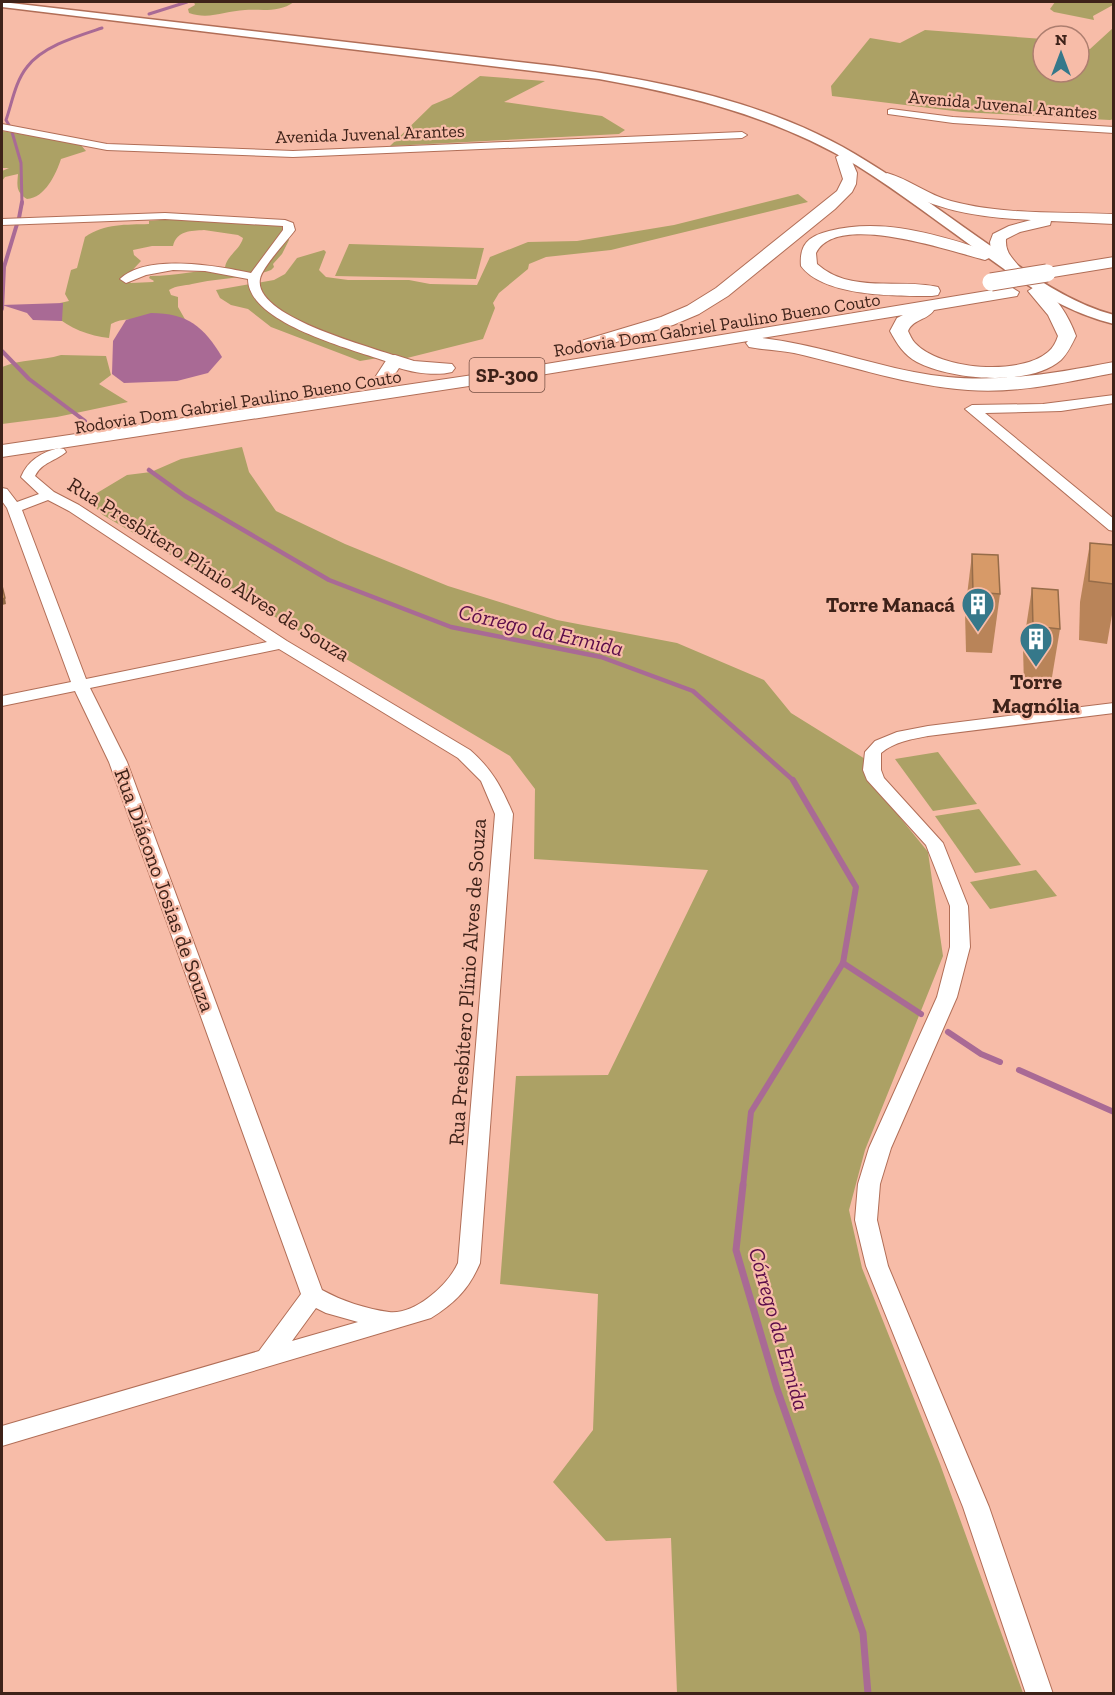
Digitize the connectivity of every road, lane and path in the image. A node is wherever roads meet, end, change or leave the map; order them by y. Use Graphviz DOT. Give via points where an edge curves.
graph roads {
  1 [pos="2,6"];
  2 [pos="891,112"];
  3 [pos="2,127"];
  4 [pos="1113,130"];
  5 [pos="742,135"];
  6 [pos="843,158"];
  7 [pos="887,178"];
  8 [pos="1113,219"];
  9 [pos="2,222"];
  10 [pos="1113,225"];
  11 [pos="984,255"];
  12 [pos="1109,262"];
  13 [pos="1013,269"];
  14 [pos="1113,275"];
  15 [pos="254,277"];
  16 [pos="126,279"];
  17 [pos="932,291"];
  18 [pos="1036,291"];
  19 [pos="951,302"];
  20 [pos="1113,321"];
  21 [pos="587,345"];
  22 [pos="674,347"];
  23 [pos="395,360"];
  24 [pos="1113,367"];
  25 [pos="446,368"];
  26 [pos="383,379"];
  27 [pos="1113,399"];
  28 [pos="131,430"];
  29 [pos="2,440"];
  30 [pos="2,451"];
  31 [pos="59,452"];
  32 [pos="2,463"];
  33 [pos="2,492"];
  34 [pos="49,495"];
  35 [pos="14,508"];
  36 [pos="1113,527"];
  37 [pos="281,644"];
  38 [pos="81,686"];
  39 [pos="2,701"];
  40 [pos="1113,708"];
  41 [pos="313,1295"];
  42 [pos="389,1322"];
  43 [pos="266,1359"];
  44 [pos="2,1436"];
  45 [pos="1040,1694"];
  1 -- 6 [label="main road" via="612,81 746,114 805,137"];
  1 -- 7 [label="main road" via="555,69 646,84 731,105 793,126"];
  2 -- 4 [label="street, Avenida Juvenal Arantes"];
  3 -- 5 [label="street, Avenida Juvenal Arantes" via="107,147 293,154"];
  6 -- 11 [label="main road"];
  6 -- 21 [label="highway" via="852,180 844,191 722,292 668,321"];
  7 -- 8 [label="highway" via="952,206"];
  7 -- 13 [label="main road"];
  9 -- 15 [label="street" via="165,216 263,220 289,225 286,235"];
  10 -- 13 [label="highway" via="1058,221 1016,229 999,237 996,245 1000,256"];
  11 -- 17 [label="highway" via="934,238 876,231 841,233 809,247 808,264 834,280 878,290"];
  11 -- 18 [label="main road"];
  12 -- 17 [label="highway, Rodovia Dom Gabriel Paulino Bueno Couto / SP-300, bridge"];
  13 -- 20 [label="main road" via="1074,307"];
  14 -- 19 [label="highway, Rodovia Dom Gabriel Paulino Bueno Couto / SP-300"];
  15 -- 16 [label="street" via="189,266 157,267"];
  15 -- 23 [label="street" via="254,287 264,304 289,322"];
  17 -- 21 [label="highway, Rodovia Dom Gabriel Paulino Bueno Couto / SP-300"];
  18 -- 19 [label="highway" via="1055,311 1067,336 1061,350 1050,360 1020,370 963,370 924,359 905,346 899,331 903,322"];
  18 -- 20 [label="main road" via="1068,308"];
  19 -- 22 [label="highway, Rodovia Dom Gabriel Paulino Bueno Couto / SP-300"];
  21 -- 25 [label="highway, Rodovia Dom Gabriel Paulino Bueno Couto / SP-300"];
  22 -- 24 [label="highway" via="724,343 791,347 915,378 970,385 1039,382"];
  22 -- 28 [label="highway, Rodovia Dom Gabriel Paulino Bueno Couto / SP-300"];
  23 -- 25 [label="highway" via="412,366"];
  23 -- 26 [label="highway"];
  25 -- 26 [label="highway, Rodovia Dom Gabriel Paulino Bueno Couto / SP-300"];
  26 -- 29 [label="highway, Rodovia Dom Gabriel Paulino Bueno Couto / SP-300"];
  27 -- 36 [label="street" via="1044,410 972,409"];
  28 -- 30 [label="highway, Rodovia Dom Gabriel Paulino Bueno Couto / SP-300"];
  28 -- 31 [label="highway"];
  31 -- 32 [label="highway"];
  31 -- 34 [label="street, Rua Presbítero Plínio Alves de Souza" via="38,461 28,477"];
  33 -- 35 [label="street, Rua Diácono Josias de Souza"];
  34 -- 35 [label="street"];
  34 -- 37 [label="street, Rua Presbítero Plínio Alves de Souza"];
  35 -- 38 [label="street, Rua Diácono Josias de Souza"];
  37 -- 38 [label="street"];
  37 -- 42 [label="street, Rua Presbítero Plínio Alves de Souza" via="464,754 483,770 504,814 469,1263 462,1281 447,1297 423,1312"];
  38 -- 39 [label="street"];
  38 -- 41 [label="street, Rua Diácono Josias de Souza" via="118,762"];
  40 -- 45 [label="street" via="903,736 881,745 871,760 876,780 934,843 959,906 960,947 947,997 880,1148 869,1184 866,1220 877,1266 976,1507"];
  41 -- 42 [label="street" via="334,1307"];
  41 -- 43 [label="street"];
  42 -- 43 [label="street, Rua Presbítero Plínio Alves de Souza"];
  43 -- 44 [label="street, Rua Presbítero Plínio Alves de Souza"];
}
